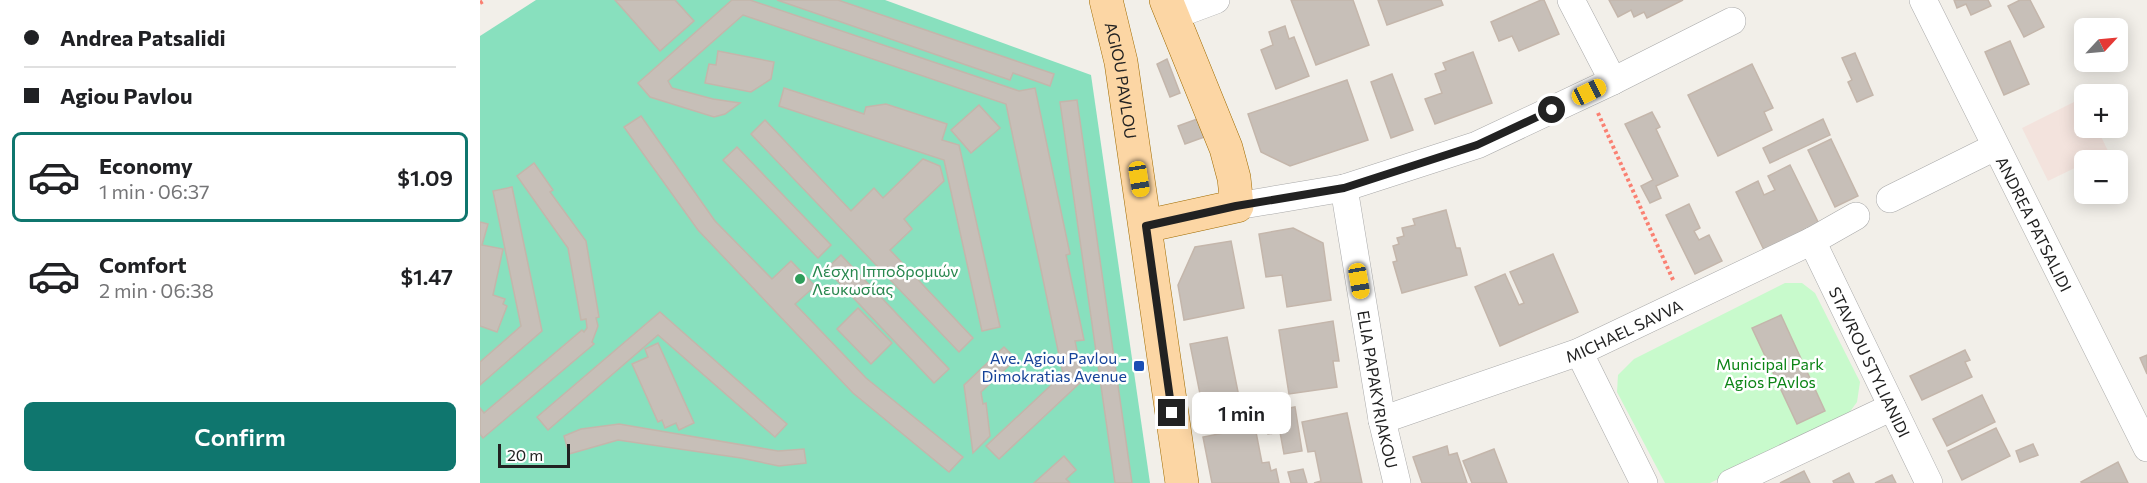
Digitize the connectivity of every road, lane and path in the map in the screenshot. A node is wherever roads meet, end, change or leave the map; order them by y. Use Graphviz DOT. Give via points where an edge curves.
graph roads {
  1 [pos="485,0"];
  2 [pos="1106,0"];
  3 [pos="1216,0"];
  4 [pos="1571,0"];
  5 [pos="1923,0"];
  6 [pos="480,3"];
  7 [pos="1169,8"];
  8 [pos="1732,21"];
  9 [pos="1601,87"];
  10 [pos="1995,147"];
  11 [pos="1344,188"];
  12 [pos="1890,199"];
  13 [pos="1236,206"];
  14 [pos="1856,216"];
  15 [pos="1146,226"];
  16 [pos="1812,241"];
  17 [pos="1683,301"];
  18 [pos="1579,352"];
  19 [pos="1892,407"];
  20 [pos="1382,420"];
  21 [pos="2147,448"];
  22 [pos="1182,483"];
  23 [pos="1397,483"];
  24 [pos="1644,483"];
  25 [pos="1731,483"];
  26 [pos="1929,483"];
  1 -- 6 [label="path"];
  2 -- 15 [label="main road, AGIOU PAVLOU" via="1121,62"];
  3 -- 7 [label="street"];
  4 -- 9 [label="street"];
  5 -- 10 [label="street, ANDREA PATSALIDI"];
  7 -- 13 [label="main road" via="1226,148"];
  8 -- 9 [label="street"];
  9 -- 11 [label="street" via="1477,145"];
  9 -- 17 [label="path"];
  10 -- 12 [label="street"];
  10 -- 21 [label="street, ANDREA PATSALIDI"];
  11 -- 13 [label="street"];
  11 -- 20 [label="street, ELIA PAPAKYRIAKOU"];
  13 -- 15 [label="main road"];
  14 -- 16 [label="street, MICHAEL SAVVA"];
  15 -- 22 [label="main road, AGIOU PAVLOU"];
  16 -- 17 [label="street, MICHAEL SAVVA"];
  16 -- 19 [label="street, STAVROU STYLIANIDI"];
  17 -- 18 [label="street, MICHAEL SAVVA"];
  18 -- 20 [label="street, MICHAEL SAVVA"];
  18 -- 24 [label="street"];
  19 -- 25 [label="street"];
  19 -- 26 [label="street, STAVROU STYLIANIDI"];
  20 -- 23 [label="street, ELIA PAPAKYRIAKOU"];
}
